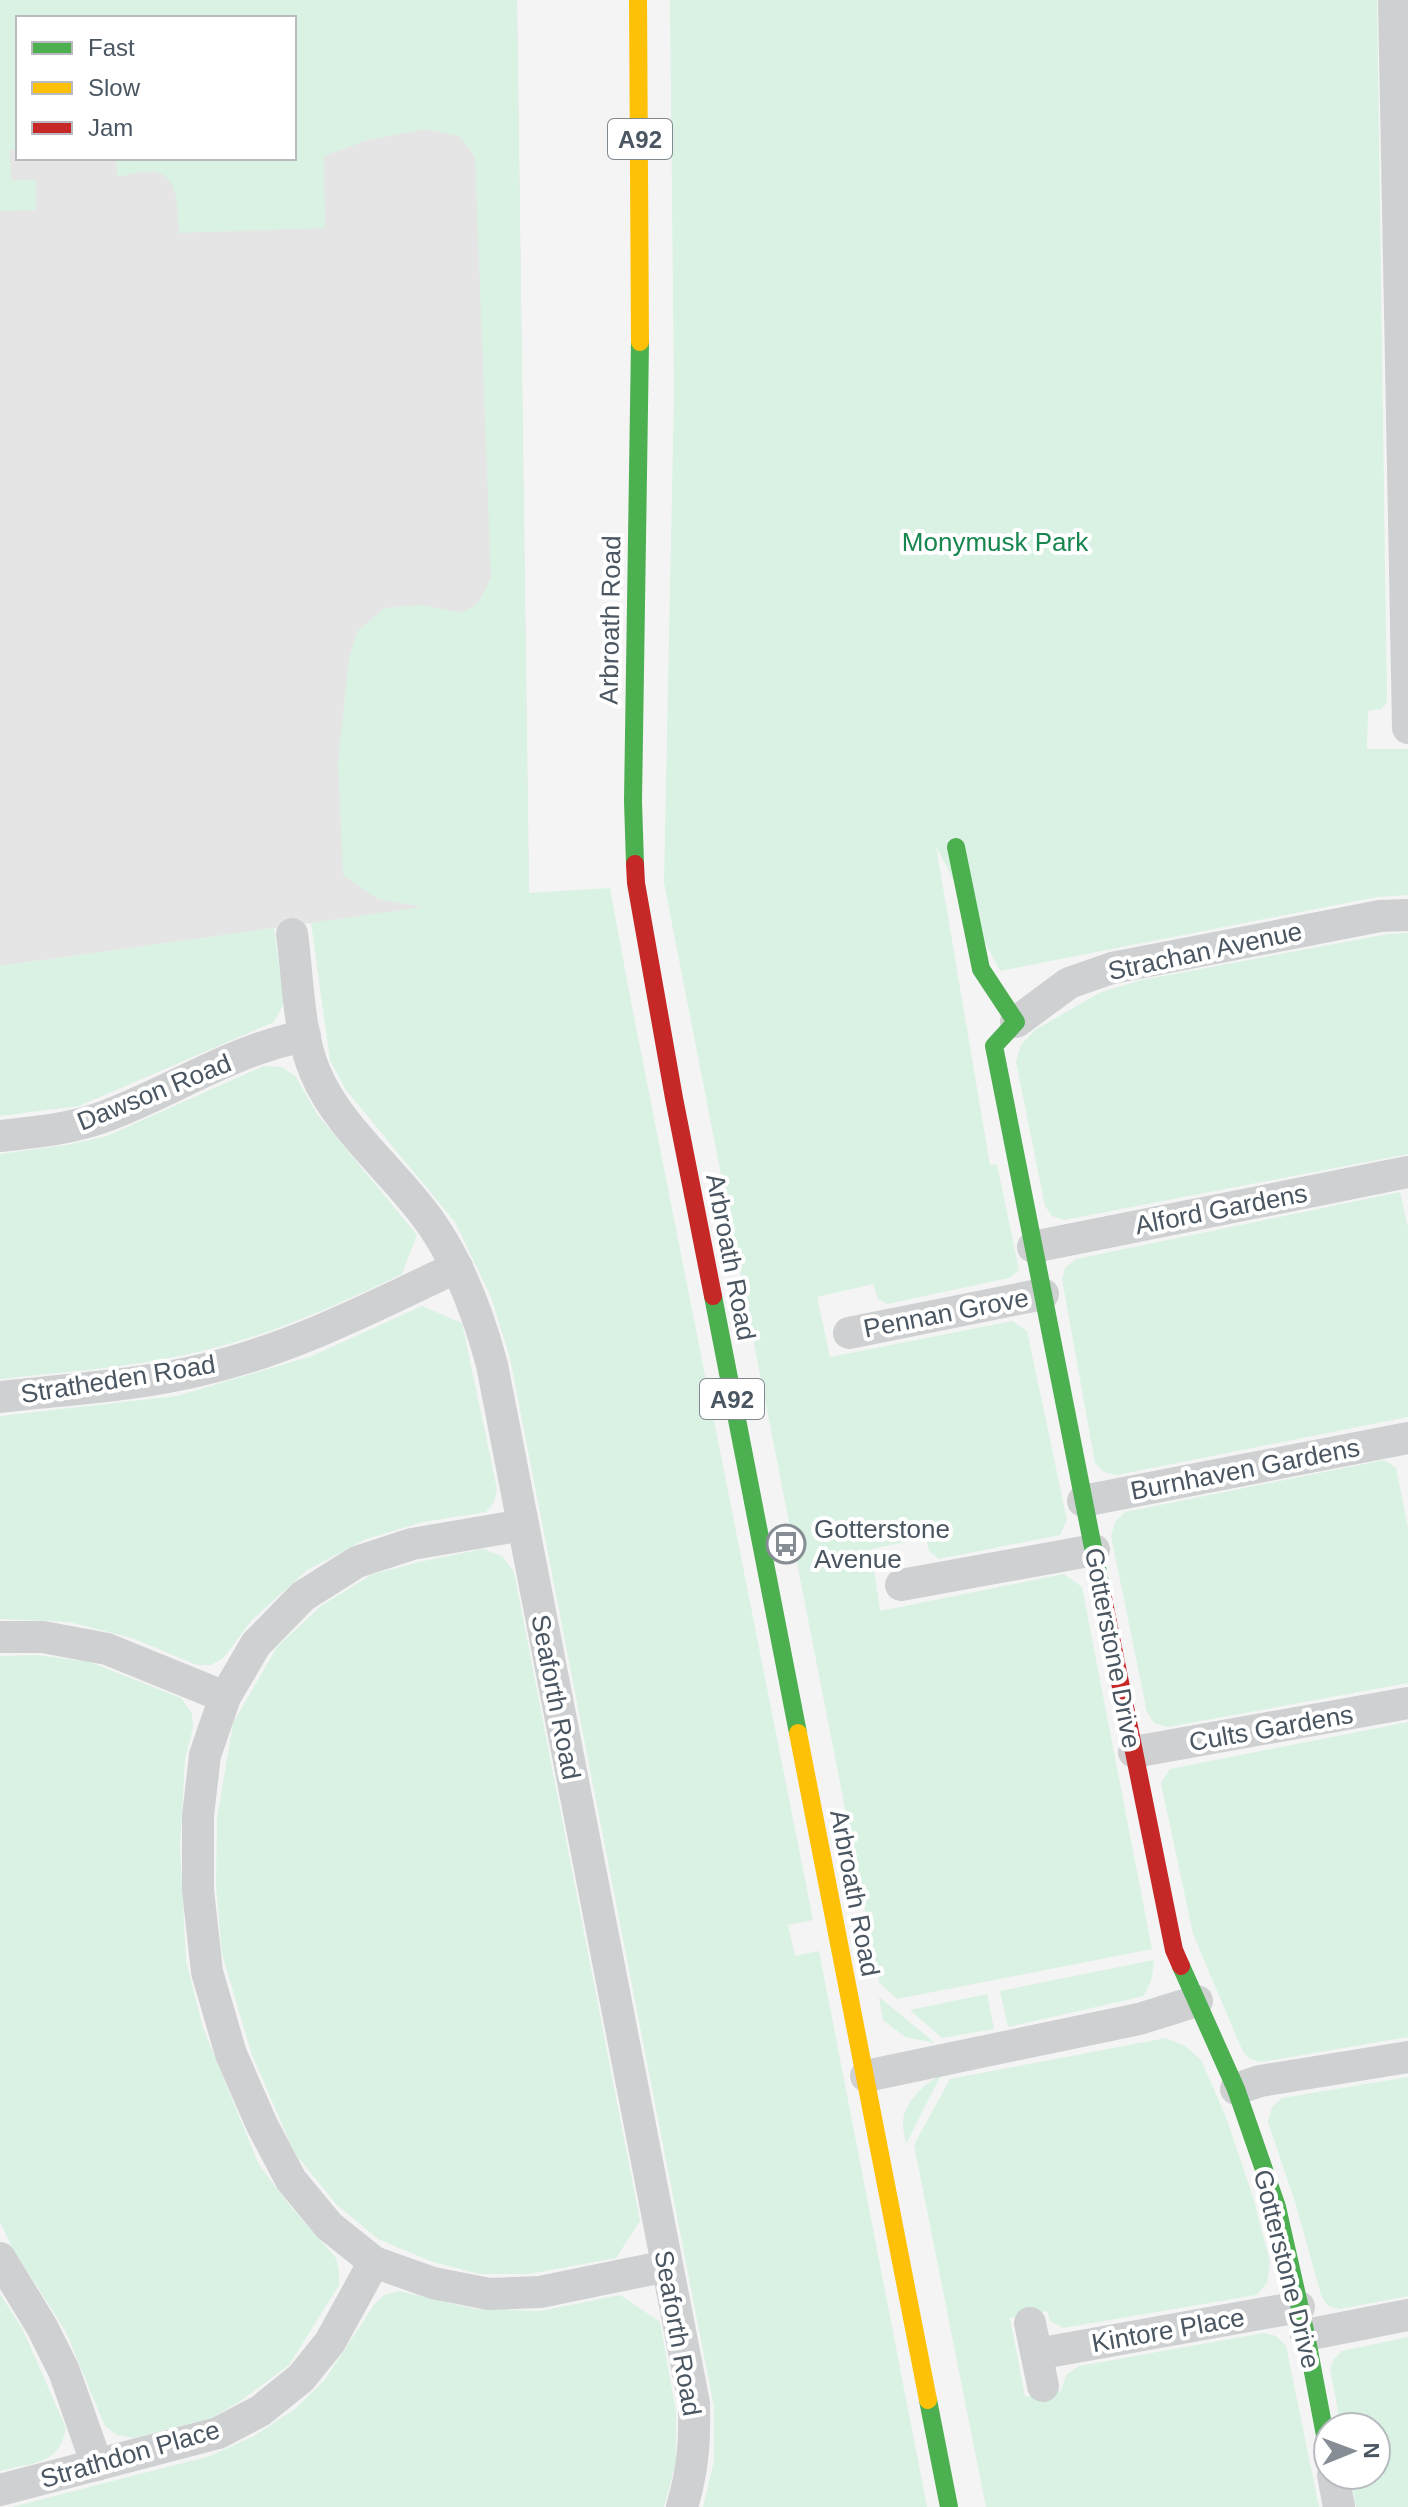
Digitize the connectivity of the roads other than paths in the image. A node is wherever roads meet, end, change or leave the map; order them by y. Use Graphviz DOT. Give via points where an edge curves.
graph roads {
  1 [pos="638,0"];
  2 [pos="1394,0"];
  3 [pos="1405,374"];
  4 [pos="1398,728"];
  5 [pos="956,847"];
  6 [pos="1408,915"];
  7 [pos="292,934"];
  8 [pos="1016,1022"];
  9 [pos="305,1036"];
  10 [pos="0,1136"];
  11 [pos="1408,1172"];
  12 [pos="1033,1247"];
  13 [pos="457,1267"];
  14 [pos="1043,1294"];
  15 [pos="849,1333"];
  16 [pos="0,1397"];
  17 [pos="1408,1438"];
  18 [pos="1083,1501"];
  19 [pos="523,1525"];
  20 [pos="1094,1550"];
  21 [pos="901,1585"];
  22 [pos="0,1637"];
  23 [pos="225,1697"];
  24 [pos="1408,1703"];
  25 [pos="1134,1752"];
  26 [pos="1197,2001"];
  27 [pos="1408,2057"];
  28 [pos="866,2076"];
  29 [pos="1236,2089"];
  30 [pos="0,2258"];
  31 [pos="374,2262"];
  32 [pos="667,2266"];
  33 [pos="1408,2315"];
  34 [pos="1302,2321"];
  35 [pos="1030,2323"];
  36 [pos="1037,2354"];
  37 [pos="1043,2386"];
  38 [pos="1320,2411"];
  39 [pos="97,2465"];
  40 [pos="0,2490"];
  41 [pos="682,2507"];
  42 [pos="949,2507"];
  1 -- 28 [label="main road, Arbroath Road / A92" via="636,883"];
  2 -- 3 [label="street"];
  3 -- 4 [label="street"];
  5 -- 8 [label="main road" via="981,969"];
  6 -- 8 [label="street, Strachan Avenue" via="1112,968 1069,983"];
  7 -- 9 [label="street, Seaforth Road"];
  8 -- 12 [label="main road, Gotterstone Drive" via="994,1046"];
  9 -- 10 [label="street, Dawson Road" via="274,1043 102,1117 62,1129"];
  9 -- 13 [label="street, Seaforth Road" via="314,1071 331,1103 432,1225"];
  11 -- 12 [label="street, Alford Gardens"];
  12 -- 14 [label="main road, Gotterstone Drive"];
  13 -- 16 [label="street, Stratheden Road" via="321,1332 199,1371"];
  13 -- 19 [label="street, Seaforth Road" via="492,1365"];
  14 -- 15 [label="street, Pennan Grove"];
  14 -- 18 [label="main road, Gotterstone Drive"];
  17 -- 18 [label="street, Burnhaven Gardens"];
  18 -- 20 [label="main road, Gotterstone Drive"];
  19 -- 23 [label="street" via="412,1544 357,1562 303,1596 256,1644"];
  19 -- 32 [label="street, Seaforth Road"];
  20 -- 21 [label="street"];
  20 -- 25 [label="main road, Gotterstone Drive"];
  22 -- 23 [label="street" via="43,1637 107,1649"];
  23 -- 31 [label="street" via="205,1755 198,1816 198,1890 207,1972 231,2054 291,2180 329,2226"];
  24 -- 25 [label="street, Cults Gardens"];
  25 -- 26 [label="main road, Gotterstone Drive" via="1174,1950"];
  26 -- 28 [label="street" via="1139,2019"];
  26 -- 29 [label="main road, Gotterstone Drive"];
  27 -- 29 [label="street"];
  28 -- 42 [label="main road, Arbroath Road / A92"];
  29 -- 34 [label="main road, Gotterstone Drive" via="1277,2207"];
  30 -- 39 [label="street" via="64,2371"];
  31 -- 32 [label="street" via="433,2283 489,2294 540,2292"];
  31 -- 39 [label="street, Strathdon Place" via="330,2342 301,2378 260,2411 218,2433"];
  32 -- 41 [label="street, Seaforth Road" via="694,2403 695,2443"];
  33 -- 34 [label="street, Kintore Place"];
  34 -- 36 [label="street, Kintore Place"];
  34 -- 38 [label="main road, Gotterstone Drive"];
  35 -- 36 [label="street"];
  36 -- 37 [label="street"];
  39 -- 40 [label="street, Strathdon Place"];
}
